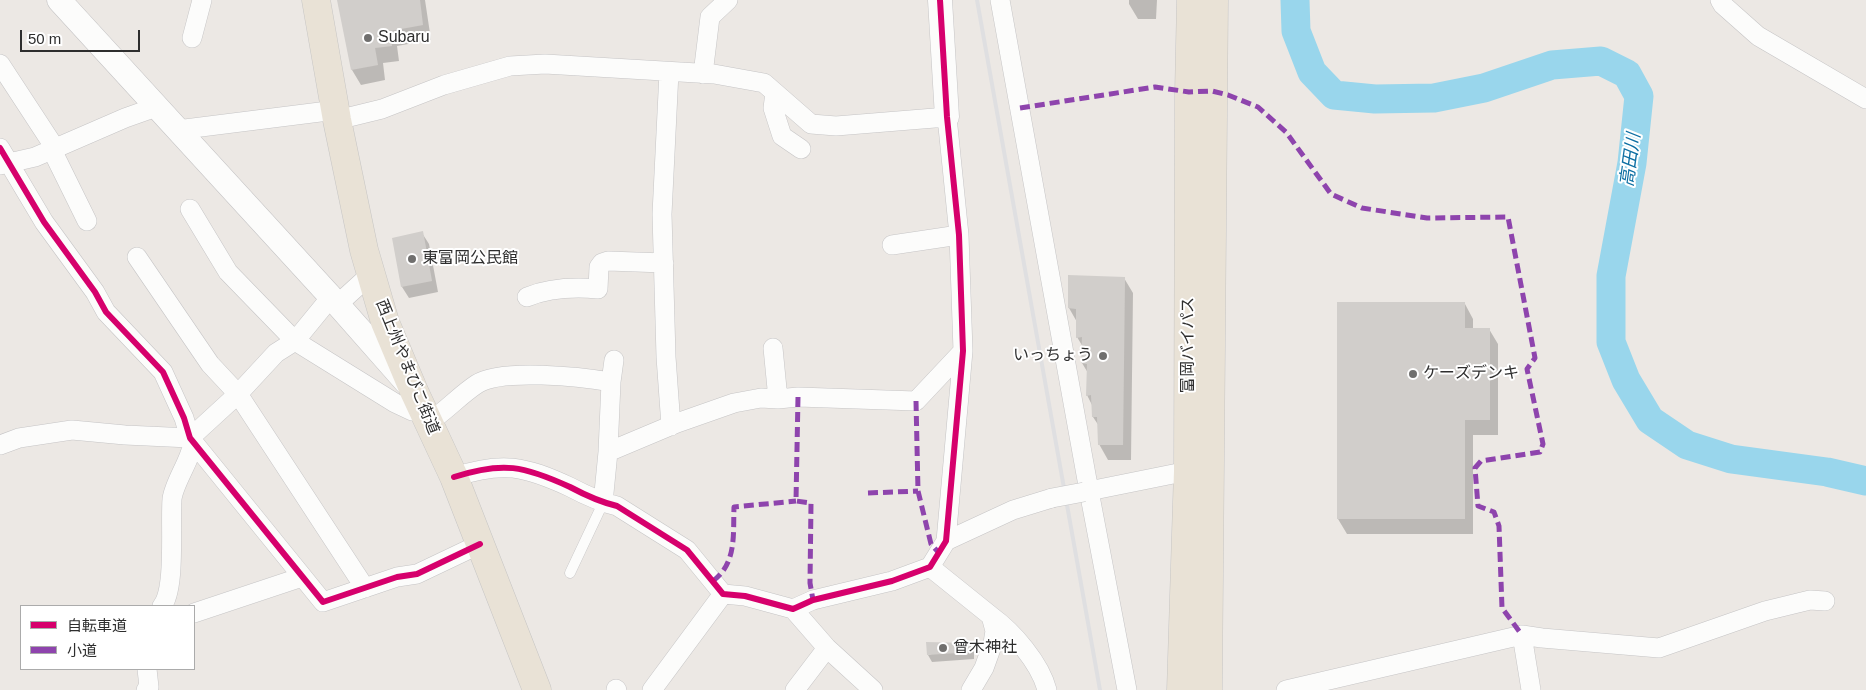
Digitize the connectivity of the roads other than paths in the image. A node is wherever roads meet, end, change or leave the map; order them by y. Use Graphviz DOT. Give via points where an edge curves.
graph roads {
  1 [pos="59,0"];
  2 [pos="202,0"];
  3 [pos="316,0"];
  4 [pos="728,0"];
  5 [pos="940,0"];
  6 [pos="1000,0"];
  7 [pos="1191,0"];
  8 [pos="1214,0"];
  9 [pos="1720,0"];
  10 [pos="192,38"];
  11 [pos="0,64"];
  12 [pos="670,72"];
  13 [pos="703,74"];
  14 [pos="775,93"];
  15 [pos="1866,99"];
  16 [pos="156,107"];
  17 [pos="336,115"];
  18 [pos="946,117"];
  19 [pos="177,130"];
  20 [pos="53,149"];
  21 [pos="801,149"];
  22 [pos="3,159"];
  23 [pos="190,209"];
  24 [pos="87,221"];
  25 [pos="958,235"];
  26 [pos="892,245"];
  27 [pos="137,257"];
  28 [pos="664,263"];
  29 [pos="371,274"];
  30 [pos="527,297"];
  31 [pos="334,300"];
  32 [pos="294,341"];
  33 [pos="773,348"];
  34 [pos="963,351"];
  35 [pos="614,360"];
  36 [pos="611,382"];
  37 [pos="238,394"];
  38 [pos="778,399"];
  39 [pos="422,408"];
  40 [pos="671,426"];
  41 [pos="191,439"];
  42 [pos="0,445"];
  43 [pos="608,452"];
  44 [pos="1188,471"];
  45 [pos="454,477"];
  46 [pos="1087,491"];
  47 [pos="603,503"];
  48 [pos="946,542"];
  49 [pos="480,544"];
  50 [pos="930,568"];
  51 [pos="570,573"];
  52 [pos="302,577"];
  53 [pos="365,588"];
  54 [pos="723,594"];
  55 [pos="1825,601"];
  56 [pos="163,605"];
  57 [pos="793,610"];
  58 [pos="195,613"];
  59 [pos="991,616"];
  60 [pos="1522,635"];
  61 [pos="827,648"];
  62 [pos="147,670"];
  63 [pos="1130,687"];
  64 [pos="146,690"];
  65 [pos="538,690"];
  66 [pos="652,690"];
  67 [pos="795,690"];
  68 [pos="873,690"];
  69 [pos="971,690"];
  70 [pos="1047,690"];
  71 [pos="1181,690"];
  72 [pos="1208,690"];
  73 [pos="1286,690"];
  74 [pos="1531,690"];
  1 -- 16 [label="street"];
  2 -- 10 [label="street"];
  3 -- 17 [label="highway, 西上州やまびこ街道"];
  4 -- 13 [label="street" via="710,17"];
  5 -- 18 [label="street"];
  6 -- 46 [label="street"];
  7 -- 44 [label="highway, 富岡バイパス"];
  8 -- 72 [label="highway, 富岡バイパス"];
  9 -- 15 [label="street" via="1758,36"];
  11 -- 20 [label="street"];
  12 -- 13 [label="street"];
  12 -- 17 [label="street" via="546,64 510,66 444,85 382,109"];
  12 -- 28 [label="street" via="662,214"];
  13 -- 14 [label="street" via="764,83"];
  14 -- 18 [label="street" via="810,124 836,126"];
  14 -- 21 [label="street" via="773,108 782,136"];
  16 -- 19 [label="street"];
  16 -- 20 [label="street"];
  17 -- 19 [label="street"];
  17 -- 29 [label="highway, 西上州やまびこ街道"];
  18 -- 25 [label="street"];
  19 -- 31 [label="street"];
  20 -- 22 [label="street" via="35,157"];
  20 -- 24 [label="street"];
  22 -- 41 [label="street" via="106,312 163,372"];
  23 -- 32 [label="street" via="228,272"];
  25 -- 26 [label="street"];
  25 -- 34 [label="street"];
  27 -- 37 [label="street" via="210,364"];
  28 -- 30 [label="street" via="608,261 600,267 598,288 539,292"];
  28 -- 40 [label="street"];
  29 -- 31 [label="street"];
  29 -- 39 [label="highway, 西上州やまびこ街道" via="385,322"];
  31 -- 32 [label="street"];
  31 -- 39 [label="street"];
  32 -- 37 [label="street" via="276,353"];
  32 -- 39 [label="street" via="395,403 412,411"];
  33 -- 38 [label="street"];
  34 -- 38 [label="street" via="916,401"];
  34 -- 48 [label="street"];
  35 -- 36 [label="street"];
  36 -- 39 [label="street" via="512,375 478,384 442,414"];
  36 -- 43 [label="street"];
  37 -- 41 [label="street"];
  37 -- 53 [label="street"];
  38 -- 40 [label="street" via="761,398 734,404"];
  39 -- 45 [label="highway, 西上州やまびこ街道"];
  40 -- 43 [label="street"];
  41 -- 42 [label="street" via="72,430 19,438"];
  41 -- 52 [label="street"];
  41 -- 56 [label="street" via="193,447 172,496 171,575"];
  43 -- 47 [label="street"];
  44 -- 46 [label="street"];
  44 -- 71 [label="highway, 富岡バイパス"];
  45 -- 47 [label="street" via="481,469 509,466 544,475"];
  45 -- 49 [label="highway, 西上州やまびこ街道"];
  46 -- 48 [label="street, bridge" via="1013,510"];
  46 -- 63 [label="street"];
  47 -- 51 [label="lane"];
  47 -- 54 [label="street" via="617,506 687,550"];
  48 -- 50 [label="street"];
  49 -- 53 [label="street" via="417,574"];
  49 -- 65 [label="highway, 西上州やまびこ街道"];
  50 -- 57 [label="street" via="814,600"];
  50 -- 59 [label="street"];
  52 -- 53 [label="street" via="323,602"];
  52 -- 58 [label="street"];
  54 -- 57 [label="street" via="745,596"];
  54 -- 66 [label="street"];
  55 -- 60 [label="street" via="1810,600 1765,611 1660,648"];
  57 -- 61 [label="street"];
  59 -- 69 [label="street" via="995,631 993,643"];
  59 -- 70 [label="street" via="1006,626 1025,650 1044,679"];
  60 -- 73 [label="street"];
  60 -- 74 [label="street"];
  61 -- 67 [label="street"];
  61 -- 68 [label="street"];
  62 -- 64 [label="street" via="149,687"];
}
